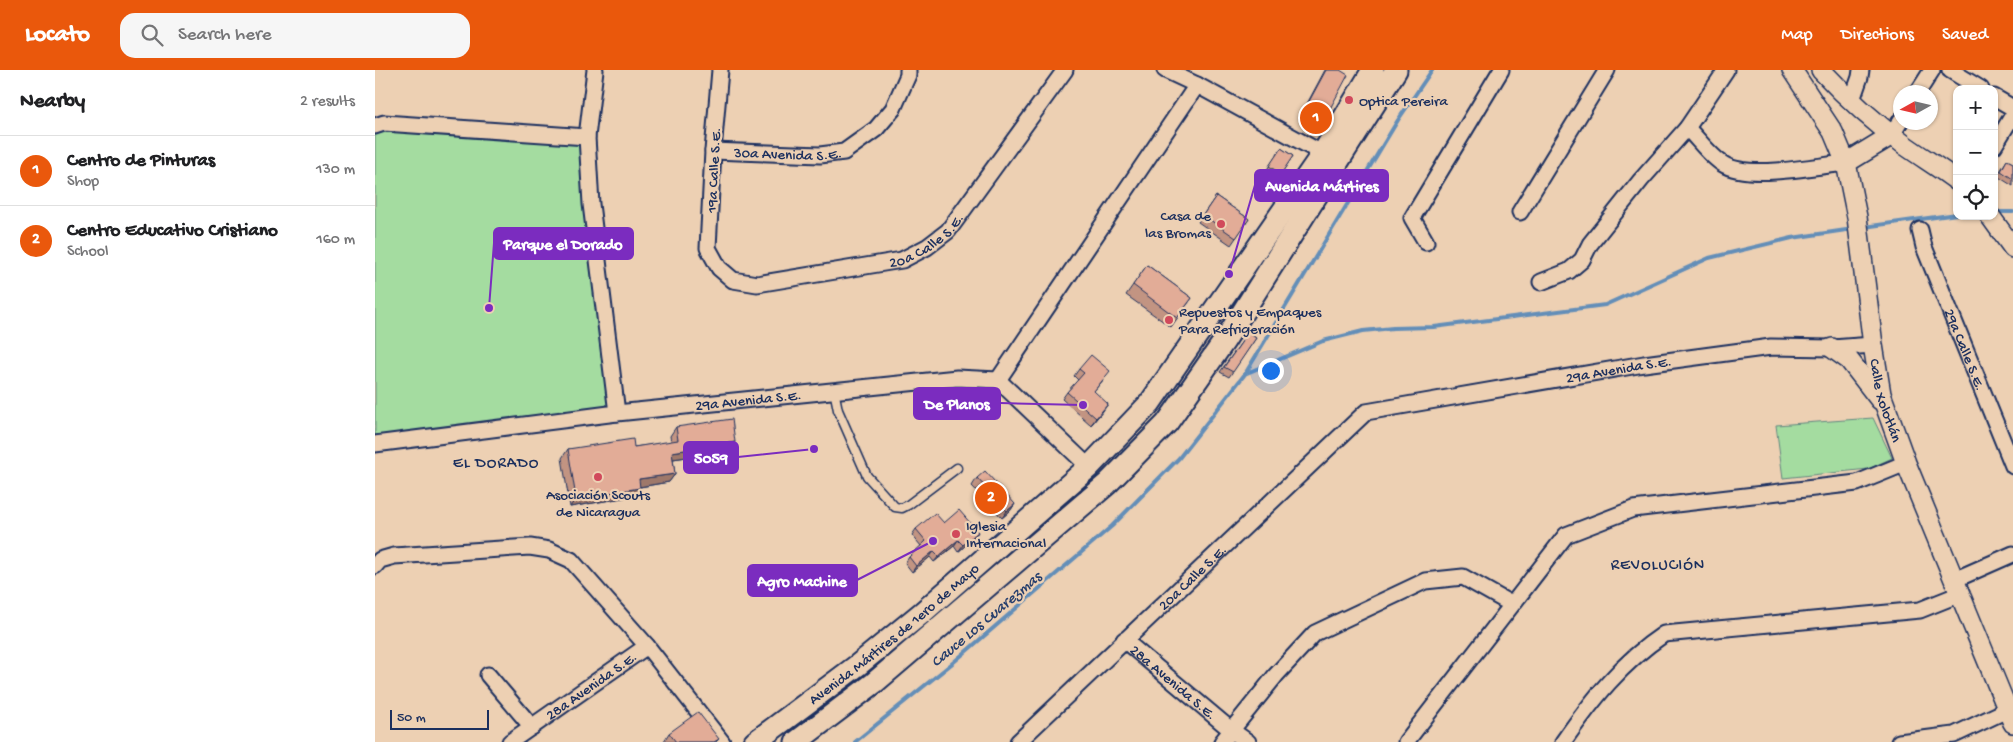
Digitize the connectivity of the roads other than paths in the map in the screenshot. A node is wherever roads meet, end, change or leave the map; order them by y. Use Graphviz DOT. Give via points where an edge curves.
graph roads {
  1 [pos="595,70"];
  2 [pos="720,70"];
  3 [pos="908,70"];
  4 [pos="1065,70"];
  5 [pos="1165,70"];
  6 [pos="1373,70"];
  7 [pos="1396,70"];
  8 [pos="1501,70"];
  9 [pos="1607,70"];
  10 [pos="1725,70"];
  11 [pos="1861,70"];
  12 [pos="1932,70"];
  13 [pos="1950,70"];
  14 [pos="1793,71"];
  15 [pos="1826,72"];
  16 [pos="1197,85"];
  17 [pos="1922,85"];
  18 [pos="1974,85"];
  19 [pos="1998,99"];
  20 [pos="1852,100"];
  21 [pos="2013,108"];
  22 [pos="2013,115"];
  23 [pos="375,126"];
  24 [pos="1893,126"];
  25 [pos="1687,128"];
  26 [pos="1893,130"];
  27 [pos="1898,130"];
  28 [pos="587,137"];
  29 [pos="1998,139"];
  30 [pos="713,151"];
  31 [pos="1331,158"];
  32 [pos="1845,163"];
  33 [pos="1953,179"];
  34 [pos="1519,212"];
  35 [pos="1996,223"];
  36 [pos="1920,230"];
  37 [pos="1426,242"];
  38 [pos="2013,248"];
  39 [pos="719,268"];
  40 [pos="1541,282"];
  41 [pos="1873,345"];
  42 [pos="1833,348"];
  43 [pos="998,380"];
  44 [pos="834,390"];
  45 [pos="1886,407"];
  46 [pos="1366,412"];
  47 [pos="617,413"];
  48 [pos="375,444"];
  49 [pos="1906,463"];
  50 [pos="2013,466"];
  51 [pos="1089,467"];
  52 [pos="957,468"];
  53 [pos="2013,554"];
  54 [pos="375,566"];
  55 [pos="1957,587"];
  56 [pos="1511,604"];
  57 [pos="1124,640"];
  58 [pos="647,646"];
  59 [pos="858,665"];
  60 [pos="487,674"];
  61 [pos="874,684"];
  62 [pos="2010,717"];
  63 [pos="532,727"];
  64 [pos="1227,736"];
  65 [pos="802,740"];
  66 [pos="509,742"];
  67 [pos="722,742"];
  68 [pos="755,742"];
  69 [pos="1018,742"];
  70 [pos="1248,742"];
  71 [pos="1405,742"];
  72 [pos="1563,742"];
  73 [pos="1899,742"];
  1 -- 28 [label="street"];
  2 -- 30 [label="street, 19a Calle S.E."];
  3 -- 30 [label="street, 30a Avenida S.E." via="893,109 876,129 844,152 820,155"];
  4 -- 39 [label="street, 20a Calle S.E." via="948,231 927,247 902,260 757,284 733,280"];
  5 -- 16 [label="street"];
  6 -- 31 [label="main road, Avenida Mártires de 1ero de Mayo"];
  7 -- 31 [label="main road, Avenida Mártires de 1ero de Mayo"];
  8 -- 37 [label="street" via="1412,218"];
  9 -- 34 [label="street"];
  10 -- 25 [label="street"];
  11 -- 20 [label="street"];
  12 -- 17 [label="street"];
  13 -- 18 [label="street"];
  14 -- 20 [label="street" via="1823,88 1839,102"];
  14 -- 32 [label="street, Calle Xolotlán" via="1833,132"];
  15 -- 20 [label="street"];
  16 -- 31 [label="street"];
  16 -- 43 [label="street"];
  19 -- 21 [label="street"];
  20 -- 24 [label="street"];
  22 -- 29 [label="street"];
  23 -- 28 [label="street" via="384,123"];
  25 -- 32 [label="street" via="1722,164 1739,171 1761,172"];
  25 -- 40 [label="street" via="1618,208 1590,244 1582,260 1569,271"];
  26 -- 32 [label="street"];
  27 -- 33 [label="street"];
  28 -- 47 [label="street" via="591,204"];
  30 -- 39 [label="street, 19a Calle S.E." via="708,248"];
  31 -- 51 [label="main road, Avenida Mártires de 1ero de Mayo" via="1150,403"];
  31 -- 61 [label="main road, Avenida Mártires de 1ero de Mayo" via="1225,340 1167,423 1107,484"];
  32 -- 41 [label="street, Calle Xolotlán" via="1862,247"];
  35 -- 38 [label="street"];
  36 -- 50 [label="street, 29a Calle S.E." via="1924,247"];
  41 -- 42 [label="street, 29a Avenida S.E."];
  41 -- 45 [label="street, Calle Xolotlán"];
  42 -- 45 [label="street" via="1855,366"];
  42 -- 46 [label="street, 29a Avenida S.E." via="1762,348 1644,364"];
  43 -- 44 [label="street, 29a Avenida S.E." via="957,378"];
  43 -- 51 [label="street"];
  44 -- 47 [label="street, 29a Avenida S.E."];
  44 -- 52 [label="lane" via="838,410 867,476 895,507 908,505"];
  45 -- 49 [label="street, Calle Xolotlán"];
  46 -- 57 [label="street, 20a Calle S.E."];
  47 -- 48 [label="street, 29a Avenida S.E."];
  49 -- 55 [label="street, Calle Xolotlán"];
  49 -- 56 [label="street" via="1857,483 1633,508 1567,535"];
  51 -- 59 [label="main road, Avenida Mártires de 1ero de Mayo"];
  53 -- 55 [label="street"];
  54 -- 58 [label="street" via="380,560 394,556 530,547 549,550 571,560"];
  55 -- 62 [label="street, Calle Xolotlán"];
  55 -- 72 [label="street" via="1920,610 1664,634 1639,650 1594,698"];
  56 -- 64 [label="street" via="1463,577 1425,581 1315,633"];
  56 -- 71 [label="street"];
  57 -- 64 [label="street, 28a Avenida S.E."];
  57 -- 69 [label="street, 20a Calle S.E."];
  58 -- 63 [label="street, 28a Avenida S.E."];
  58 -- 67 [label="street"];
  59 -- 61 [label="main road"];
  59 -- 68 [label="main road, Avenida Mártires de 1ero de Mayo"];
  60 -- 63 [label="street"];
  61 -- 65 [label="main road, Avenida Mártires de 1ero de Mayo"];
  62 -- 73 [label="street" via="1954,735"];
  63 -- 66 [label="street, 28a Avenida S.E."];
  64 -- 70 [label="street, 28a Avenida S.E."];
}
